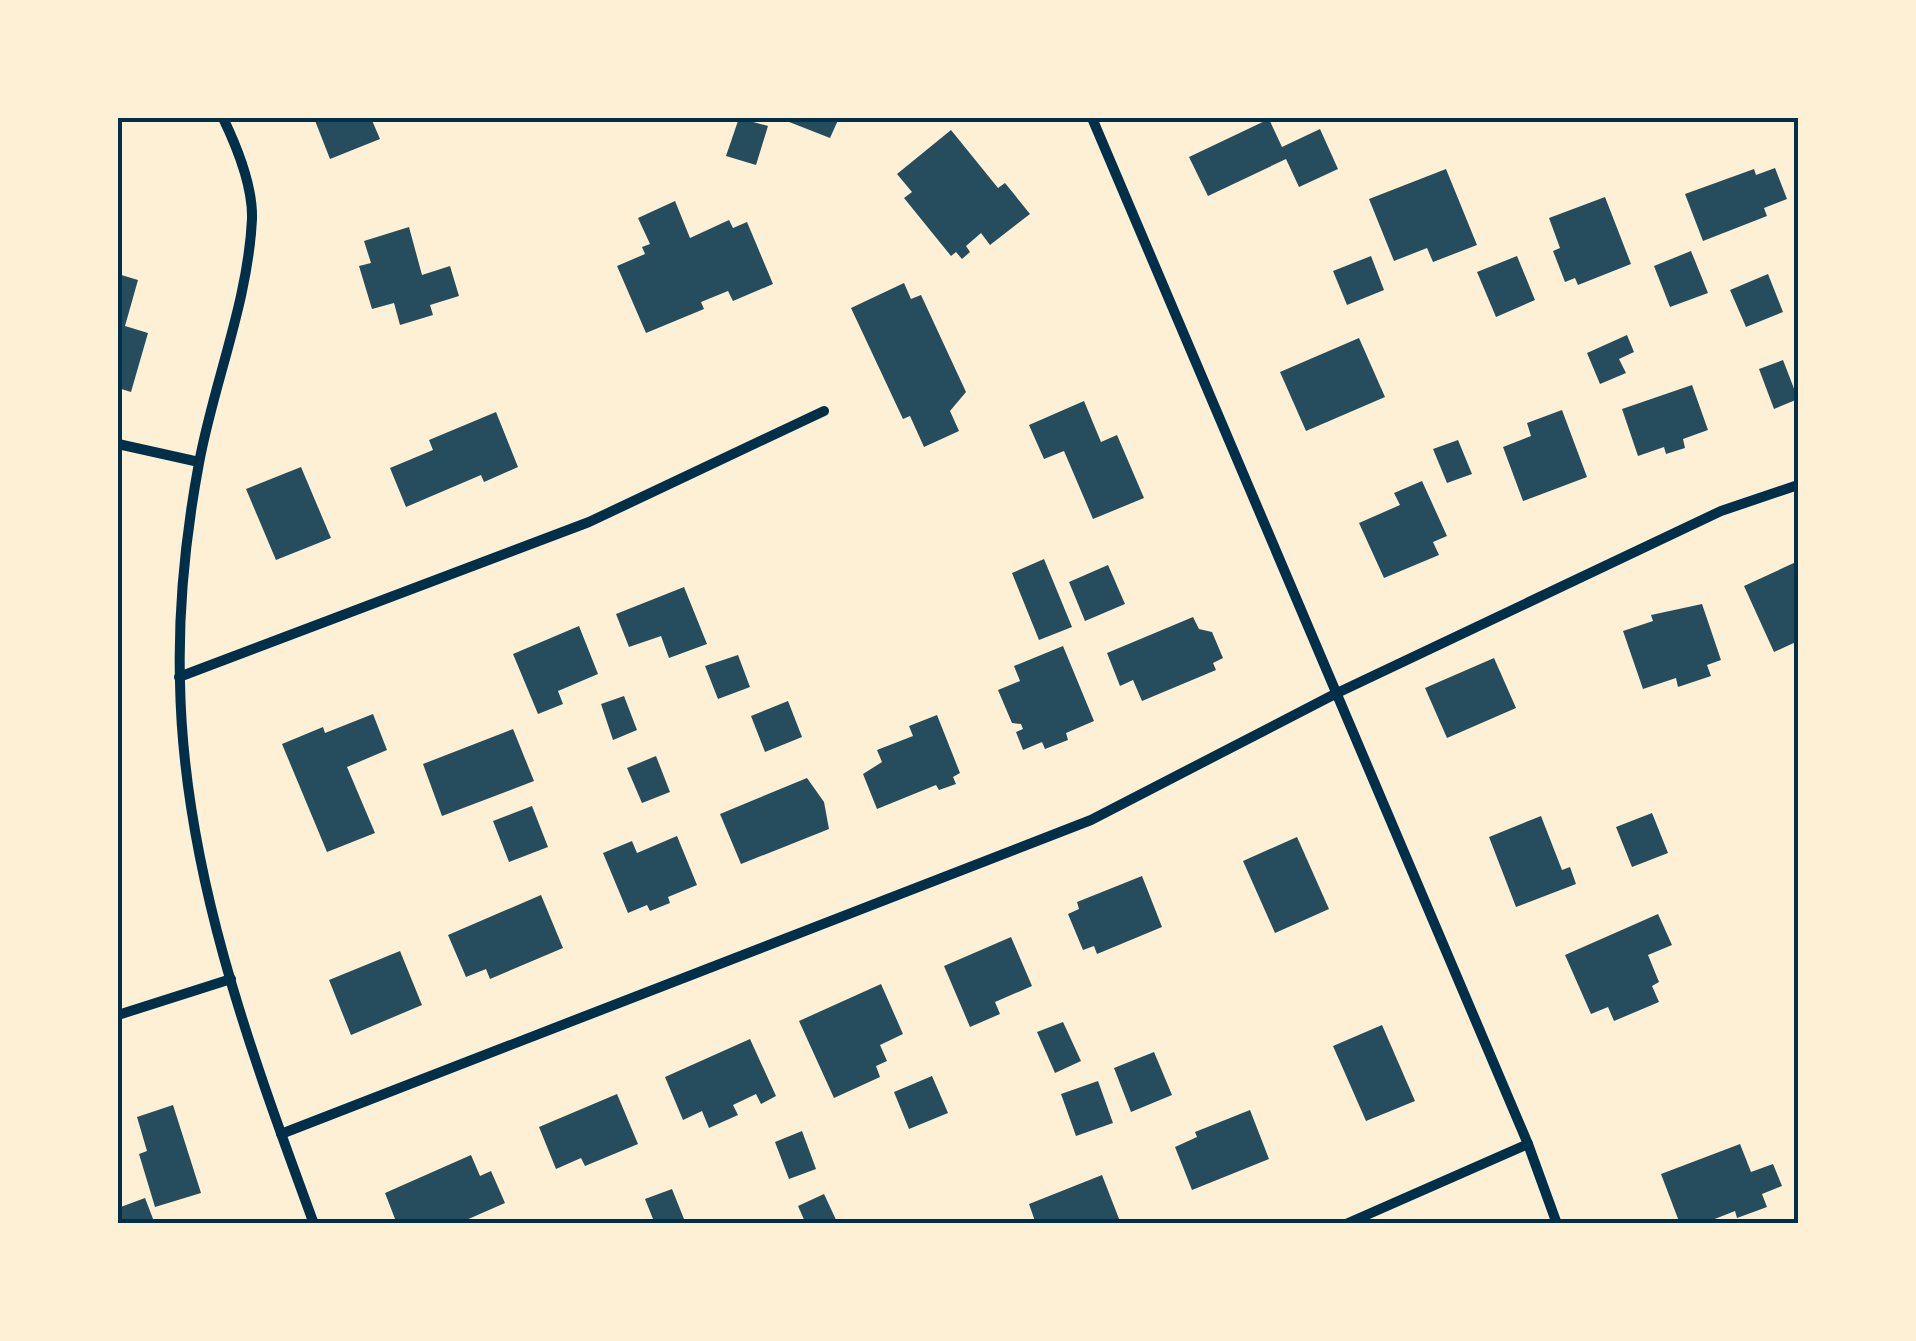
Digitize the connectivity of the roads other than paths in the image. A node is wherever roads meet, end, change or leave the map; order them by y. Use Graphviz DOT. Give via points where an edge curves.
graph roads {
  1 [pos="223,118"];
  2 [pos="1092,118"];
  3 [pos="824,411"];
  4 [pos="118,444"];
  5 [pos="199,462"];
  6 [pos="1798,484"];
  7 [pos="180,677"];
  8 [pos="1334,694"];
  9 [pos="231,979"];
  10 [pos="118,1015"];
  11 [pos="281,1134"];
  12 [pos="1528,1144"];
  13 [pos="314,1224"];
  14 [pos="1346,1224"];
  15 [pos="1557,1224"];
  1 -- 5 [label="street" via="239,150 252,216 236,315"];
  2 -- 8 [label="street"];
  3 -- 7 [label="street" via="589,522"];
  4 -- 5 [label="street"];
  5 -- 7 [label="street"];
  6 -- 8 [label="street" via="1720,511"];
  7 -- 9 [label="street" via="196,848"];
  8 -- 11 [label="street" via="1090,820"];
  8 -- 12 [label="street"];
  9 -- 10 [label="street"];
  9 -- 11 [label="street"];
  11 -- 13 [label="street"];
  12 -- 14 [label="street"];
  12 -- 15 [label="street"];
}
